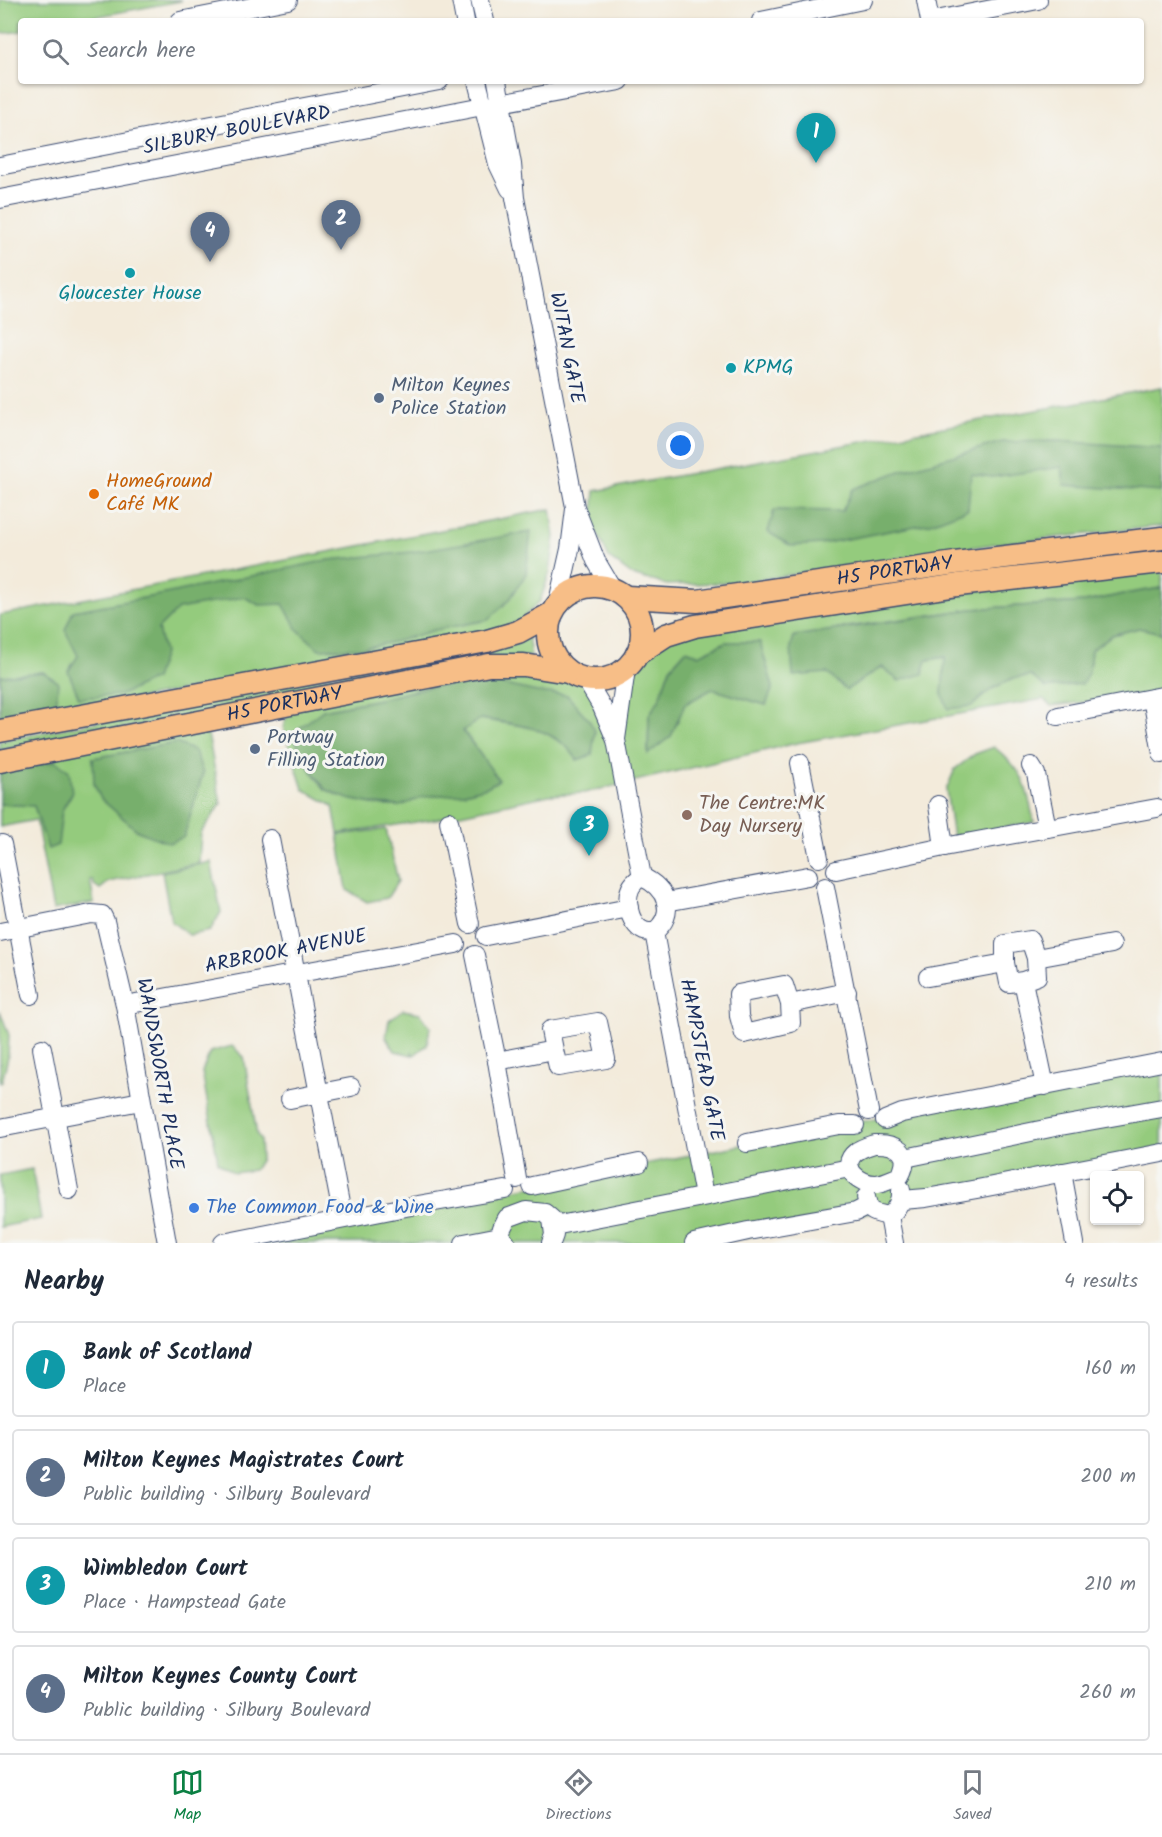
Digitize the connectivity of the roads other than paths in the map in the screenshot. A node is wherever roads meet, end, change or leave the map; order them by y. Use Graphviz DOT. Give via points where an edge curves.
graph roads {
  1 [pos="288,0"];
  2 [pos="461,0"];
  3 [pos="480,0"];
  4 [pos="863,0"];
  5 [pos="926,0"];
  6 [pos="1038,0"];
  7 [pos="195,18"];
  8 [pos="464,18"];
  9 [pos="484,18"];
  10 [pos="776,18"];
  11 [pos="929,18"];
  12 [pos="945,18"];
  13 [pos="424,84"];
  14 [pos="479,84"];
  15 [pos="496,84"];
  16 [pos="603,84"];
  17 [pos="492,104"];
  18 [pos="224,123"];
  19 [pos="230,155"];
  20 [pos="49,156"];
  21 [pos="0,166"];
  22 [pos="55,189"];
  23 [pos="0,200"];
  24 [pos="575,507"];
  25 [pos="1162,538"];
  26 [pos="1162,562"];
  27 [pos="619,593"];
  28 [pos="554,608"];
  29 [pos="631,662"];
  30 [pos="577,676"];
  31 [pos="1157,697"];
  32 [pos="1058,716"];
  33 [pos="0,731"];
  34 [pos="616,740"];
  35 [pos="1162,754"];
  36 [pos="0,761"];
  37 [pos="801,763"];
  38 [pos="1031,766"];
  39 [pos="938,805"];
  40 [pos="1160,806"];
  41 [pos="449,821"];
  42 [pos="1047,828"];
  43 [pos="270,839"];
  44 [pos="2,844"];
  45 [pos="944,847"];
  46 [pos="819,858"];
  47 [pos="836,870"];
  48 [pos="808,876"];
  49 [pos="642,877"];
  50 [pos="825,887"];
  51 [pos="666,902"];
  52 [pos="628,908"];
  53 [pos="470,924"];
  54 [pos="18,928"];
  55 [pos="0,932"];
  56 [pos="654,932"];
  57 [pos="486,936"];
  58 [pos="456,944"];
  59 [pos="1112,944"];
  60 [pos="475,955"];
  61 [pos="1036,958"];
  62 [pos="1005,963"];
  63 [pos="297,973"];
  64 [pos="928,977"];
  65 [pos="1023,981"];
  66 [pos="847,992"];
  67 [pos="31,995"];
  68 [pos="790,1004"];
  69 [pos="125,1005"];
  70 [pos="42,1048"];
  71 [pos="554,1050"];
  72 [pos="496,1061"];
  73 [pos="1162,1062"];
  74 [pos="1045,1086"];
  75 [pos="351,1087"];
  76 [pos="319,1093"];
  77 [pos="290,1099"];
  78 [pos="141,1101"];
  79 [pos="1162,1108"];
  80 [pos="877,1115"];
  81 [pos="55,1117"];
  82 [pos="855,1125"];
  83 [pos="0,1128"];
  84 [pos="747,1143"];
  85 [pos="899,1152"];
  86 [pos="1162,1153"];
  87 [pos="853,1160"];
  88 [pos="639,1163"];
  89 [pos="1062,1172"];
  90 [pos="900,1176"];
  91 [pos="863,1182"];
  92 [pos="518,1185"];
  93 [pos="69,1190"];
  94 [pos="704,1196"];
  95 [pos="902,1200"];
  96 [pos="868,1206"];
  97 [pos="889,1216"];
  98 [pos="507,1218"];
  99 [pos="343,1220"];
  100 [pos="550,1228"];
  101 [pos="503,1240"];
  102 [pos="167,1243"];
  103 [pos="224,1243"];
  104 [pos="464,1243"];
  105 [pos="694,1243"];
  106 [pos="894,1243"];
  107 [pos="1075,1243"];
  1 -- 7 [label="street"];
  2 -- 8 [label="street"];
  3 -- 9 [label="street"];
  4 -- 10 [label="street"];
  5 -- 11 [label="street"];
  6 -- 12 [label="street"];
  13 -- 18 [label="street, SILBURY BOULEVARD"];
  14 -- 17 [label="street"];
  15 -- 17 [label="street"];
  16 -- 17 [label="street, SILBURY BOULEVARD"];
  17 -- 19 [label="street, SILBURY BOULEVARD"];
  17 -- 24 [label="street, WITAN GATE" via="512,164 514,198"];
  18 -- 19 [label="street"];
  18 -- 20 [label="street, SILBURY BOULEVARD"];
  19 -- 22 [label="street, SILBURY BOULEVARD"];
  20 -- 21 [label="street, SILBURY BOULEVARD"];
  20 -- 22 [label="street"];
  22 -- 23 [label="street, SILBURY BOULEVARD"];
  24 -- 27 [label="street, WITAN GATE" via="596,561"];
  24 -- 28 [label="street, WITAN GATE" via="570,549"];
  25 -- 27 [label="main road, H5 PORTWAY" via="955,562 697,601"];
  26 -- 29 [label="main road, H5 PORTWAY" via="958,585 695,626 666,635"];
  27 -- 28 [label="main road" via="597,585 583,586 569,592"];
  27 -- 29 [label="main road" via="636,609 642,624 642,640"];
  28 -- 30 [label="main road" via="547,630 549,646 556,661"];
  28 -- 33 [label="main road, H5 PORTWAY" via="518,632 487,641"];
  29 -- 30 [label="main road" via="614,676 600,680"];
  29 -- 34 [label="street"];
  30 -- 34 [label="street" via="602,707"];
  30 -- 36 [label="main road, H5 PORTWAY" via="525,664 489,665"];
  31 -- 32 [label="street"];
  31 -- 35 [label="street"];
  34 -- 49 [label="street"];
  37 -- 46 [label="street"];
  38 -- 42 [label="street"];
  39 -- 45 [label="street"];
  40 -- 42 [label="street"];
  41 -- 53 [label="street"];
  42 -- 45 [label="street"];
  43 -- 63 [label="street"];
  44 -- 54 [label="street"];
  45 -- 47 [label="street"];
  46 -- 47 [label="street" via="828,859"];
  46 -- 48 [label="street" via="811,863"];
  47 -- 50 [label="street" via="833,882"];
  48 -- 50 [label="street" via="813,884"];
  48 -- 51 [label="street"];
  49 -- 51 [label="street" via="654,882"];
  49 -- 52 [label="street" via="634,883"];
  50 -- 66 [label="street"];
  51 -- 56 [label="street" via="662,926"];
  52 -- 56 [label="street" via="633,921 643,930"];
  52 -- 57 [label="street"];
  53 -- 57 [label="street" via="480,927"];
  53 -- 58 [label="street" via="458,931"];
  54 -- 55 [label="street"];
  54 -- 67 [label="street"];
  54 -- 69 [label="street, WANDSWORTH PLACE" via="102,915"];
  56 -- 94 [label="street, HAMPSTEAD GATE"];
  57 -- 60 [label="street" via="485,947"];
  58 -- 60 [label="street" via="461,952"];
  58 -- 63 [label="street, ARBROOK AVENUE"];
  59 -- 61 [label="street"];
  60 -- 72 [label="street"];
  61 -- 62 [label="street" via="1030,940 1005,944"];
  61 -- 65 [label="street" via="1037,976"];
  62 -- 64 [label="street"];
  62 -- 65 [label="street" via="1009,983"];
  63 -- 69 [label="street, ARBROOK AVENUE"];
  63 -- 76 [label="street"];
  65 -- 74 [label="street"];
  66 -- 68 [label="street"];
  66 -- 80 [label="street"];
  69 -- 78 [label="street, WANDSWORTH PLACE"];
  70 -- 81 [label="street"];
  71 -- 72 [label="street"];
  72 -- 92 [label="street"];
  73 -- 74 [label="street"];
  74 -- 80 [label="street"];
  75 -- 76 [label="street"];
  76 -- 77 [label="street"];
  76 -- 99 [label="street"];
  78 -- 81 [label="street"];
  78 -- 102 [label="street, WANDSWORTH PLACE"];
  79 -- 85 [label="street"];
  80 -- 82 [label="street" via="861,1115"];
  80 -- 85 [label="street"];
  81 -- 83 [label="street"];
  81 -- 93 [label="street"];
  82 -- 84 [label="street"];
  82 -- 87 [label="street"];
  85 -- 87 [label="street" via="874,1144"];
  85 -- 90 [label="street" via="905,1165"];
  86 -- 89 [label="street"];
  87 -- 91 [label="street" via="854,1176"];
  87 -- 94 [label="street"];
  88 -- 92 [label="street"];
  89 -- 95 [label="street" via="977,1190"];
  89 -- 107 [label="street"];
  90 -- 91 [label="street" via="888,1182"];
  90 -- 95 [label="street"];
  91 -- 96 [label="street"];
  92 -- 98 [label="street"];
  92 -- 99 [label="street"];
  92 -- 100 [label="street"];
  94 -- 100 [label="street"];
  95 -- 97 [label="street"];
  96 -- 97 [label="street" via="874,1213"];
  96 -- 105 [label="street" via="856,1212"];
  97 -- 106 [label="street"];
  98 -- 100 [label="street" via="526,1211"];
  98 -- 101 [label="street" via="502,1228"];
  99 -- 103 [label="street"];
  101 -- 104 [label="street"];
}
